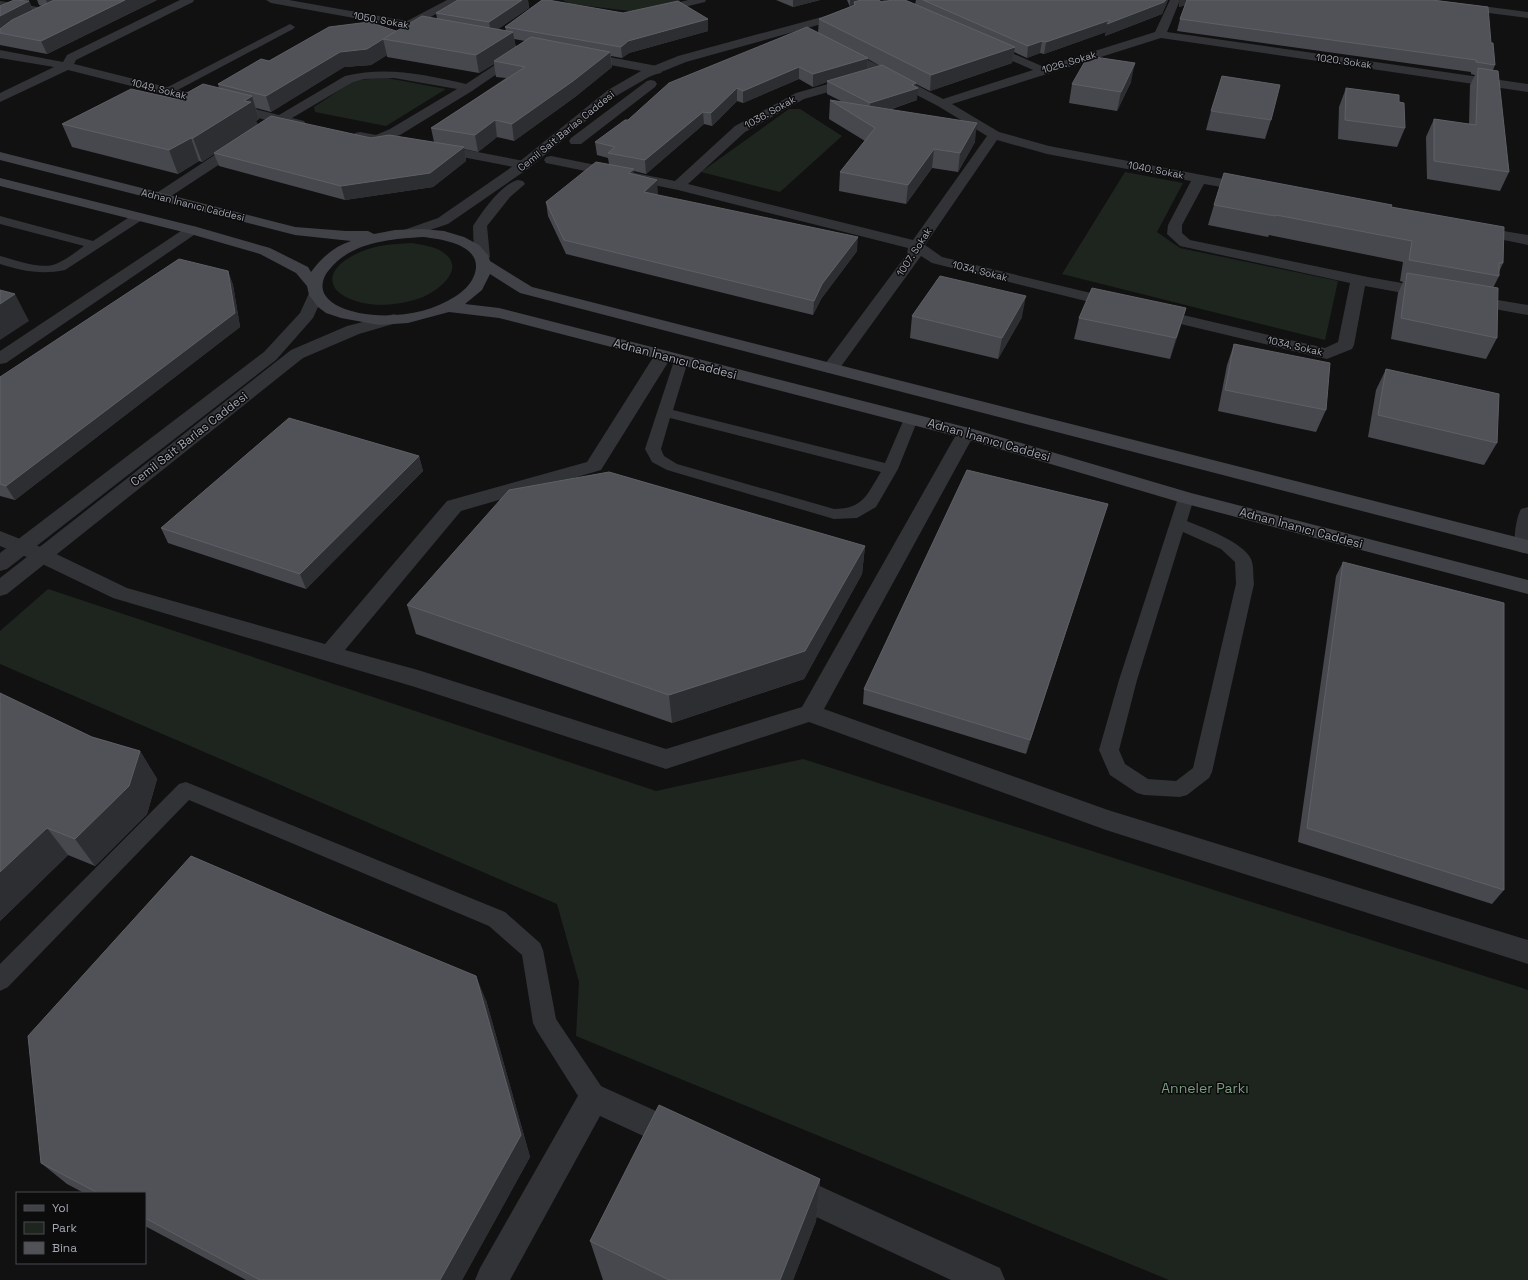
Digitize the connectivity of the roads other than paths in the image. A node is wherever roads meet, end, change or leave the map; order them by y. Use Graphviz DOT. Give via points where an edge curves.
graph roads {
  1 [pos="188,0"];
  2 [pos="270,0"];
  3 [pos="455,0"];
  4 [pos="701,0"];
  5 [pos="1176,0"];
  6 [pos="1410,0"];
  7 [pos="889,1"];
  8 [pos="0,4"];
  9 [pos="64,6"];
  10 [pos="908,6"];
  11 [pos="51,12"];
  12 [pos="643,14"];
  13 [pos="1528,15"];
  14 [pos="32,21"];
  15 [pos="408,25"];
  16 [pos="290,27"];
  17 [pos="447,32"];
  18 [pos="1160,34"];
  19 [pos="979,42"];
  20 [pos="516,44"];
  21 [pos="828,44"];
  22 [pos="0,54"];
  23 [pos="571,54"];
  24 [pos="67,66"];
  25 [pos="657,70"];
  26 [pos="1042,70"];
  27 [pos="882,72"];
  28 [pos="468,88"];
  29 [pos="1528,88"];
  30 [pos="168,92"];
  31 [pos="0,98"];
  32 [pos="942,103"];
  33 [pos="280,119"];
  34 [pos="311,126"];
  35 [pos="350,135"];
  36 [pos="994,135"];
  37 [pos="378,139"];
  38 [pos="400,142"];
  39 [pos="424,146"];
  40 [pos="0,156"];
  41 [pos="551,160"];
  42 [pos="524,165"];
  43 [pos="1200,178"];
  44 [pos="0,182"];
  45 [pos="678,186"];
  46 [pos="1262,190"];
  47 [pos="160,197"];
  48 [pos="138,217"];
  49 [pos="0,220"];
  50 [pos="1458,227"];
  51 [pos="192,230"];
  52 [pos="406,234"];
  53 [pos="389,235"];
  54 [pos="1528,240"];
  55 [pos="94,245"];
  56 [pos="917,246"];
  57 [pos="0,260"];
  58 [pos="483,261"];
  59 [pos="1358,280"];
  60 [pos="315,289"];
  61 [pos="447,307"];
  62 [pos="1528,310"];
  63 [pos="394,319"];
  64 [pos="672,358"];
  65 [pos="0,359"];
  66 [pos="831,368"];
  67 [pos="664,412"];
  68 [pos="911,419"];
  69 [pos="966,433"];
  70 [pos="890,469"];
  71 [pos="1186,498"];
  72 [pos="1528,514"];
  73 [pos="1178,523"];
  74 [pos="0,538"];
  75 [pos="1526,547"];
  76 [pos="31,551"];
  77 [pos="0,564"];
  78 [pos="1528,587"];
  79 [pos="0,589"];
  80 [pos="330,653"];
  81 [pos="810,713"];
  82 [pos="1528,952"];
  83 [pos="0,980"];
  84 [pos="594,1098"];
  85 [pos="701,1148"];
  86 [pos="765,1177"];
  87 [pos="982,1279"];
  88 [pos="492,1280"];
  1 -- 24 [label="street" via="72,58"];
  2 -- 15 [label="street, 1050. Sokak"];
  3 -- 15 [label="street"];
  4 -- 12 [label="street"];
  5 -- 18 [label="street"];
  6 -- 13 [label="street"];
  7 -- 25 [label="street, Cemil Sait Barlas Caddesi" via="682,59"];
  8 -- 11 [label="street"];
  9 -- 11 [label="street"];
  10 -- 41 [label="street, Cemil Sait Barlas Caddesi" via="692,66 652,83"];
  11 -- 14 [label="street"];
  15 -- 17 [label="street, 1050. Sokak"];
  16 -- 30 [label="lane"];
  18 -- 26 [label="street, 1026. Sokak"];
  18 -- 29 [label="street, 1020. Sokak"];
  19 -- 26 [label="street"];
  20 -- 28 [label="street" via="531,47"];
  21 -- 27 [label="street, 1040. Sokak"];
  22 -- 24 [label="street, 1049. Sokak"];
  23 -- 25 [label="street"];
  24 -- 30 [label="street, 1049. Sokak"];
  24 -- 31 [label="street"];
  25 -- 42 [label="street, Cemil Sait Barlas Caddesi" via="612,93"];
  26 -- 32 [label="street, 1026. Sokak"];
  27 -- 32 [label="street, 1040. Sokak"];
  27 -- 45 [label="street, 1036. Sokak" via="800,96 770,112 740,129"];
  28 -- 33 [label="street" via="393,75 360,76 349,78"];
  28 -- 37 [label="street" via="395,132"];
  30 -- 33 [label="street, 1049. Sokak"];
  32 -- 36 [label="street, 1040. Sokak"];
  33 -- 34 [label="street, 1049. Sokak"];
  33 -- 47 [label="street"];
  35 -- 37 [label="street"];
  36 -- 43 [label="street, 1040. Sokak" via="1046,150"];
  36 -- 56 [label="street, 1007. Sokak"];
  37 -- 38 [label="street"];
  39 -- 42 [label="street"];
  40 -- 47 [label="main road, Adnan İnanıcı Caddesi"];
  41 -- 45 [label="street, 1034. Sokak"];
  41 -- 58 [label="street, Cemil Sait Barlas Caddesi" via="505,194 480,226"];
  42 -- 52 [label="street, Cemil Sait Barlas Caddesi" via="443,221"];
  43 -- 46 [label="street, 1040. Sokak"];
  43 -- 59 [label="street" via="1175,224 1174,234 1185,243"];
  44 -- 48 [label="main road"];
  45 -- 56 [label="street, 1034. Sokak"];
  47 -- 53 [label="main road, Adnan İnanıcı Caddesi" via="295,231 346,236"];
  48 -- 51 [label="main road"];
  48 -- 55 [label="lane"];
  49 -- 55 [label="lane"];
  50 -- 54 [label="street"];
  51 -- 60 [label="main road" via="265,251 302,270"];
  51 -- 65 [label="street"];
  52 -- 53 [label="main road"];
  52 -- 58 [label="main road" via="423,233 453,238 475,249"];
  53 -- 60 [label="main road" via="357,244 331,258 316,276"];
  55 -- 57 [label="lane" via="61,267 52,270 36,270"];
  56 -- 59 [label="street, 1034. Sokak" via="937,260 1327,354 1346,345"];
  56 -- 66 [label="street, 1007. Sokak" via="914,254"];
  58 -- 61 [label="main road" via="484,273 480,282 461,300"];
  58 -- 66 [label="main road" via="526,290"];
  59 -- 62 [label="street"];
  60 -- 63 [label="main road" via="321,302 343,314 364,319"];
  60 -- 76 [label="street, Cemil Sait Barlas Caddesi" via="306,316 270,356"];
  61 -- 63 [label="main road" via="430,313"];
  61 -- 64 [label="main road, Adnan İnanıcı Caddesi" via="499,313"];
  63 -- 76 [label="street, Cemil Sait Barlas Caddesi" via="353,330 297,354"];
  64 -- 67 [label="lane"];
  64 -- 68 [label="main road, Adnan İnanıcı Caddesi"];
  64 -- 80 [label="street" via="594,466 454,506"];
  66 -- 75 [label="main road"];
  67 -- 70 [label="lane"];
  67 -- 70 [label="lane" via="653,448 657,459 672,467 834,514 851,514 870,503"];
  68 -- 69 [label="main road, Adnan İnanıcı Caddesi"];
  68 -- 70 [label="lane"];
  69 -- 71 [label="main road, Adnan İnanıcı Caddesi"];
  69 -- 81 [label="street"];
  71 -- 73 [label="lane"];
  71 -- 78 [label="main road, Adnan İnanıcı Caddesi"];
  72 -- 75 [label="street"];
  73 -- 73 [label="lane" via="1227,545 1243,560 1245,584 1202,772 1180,789 1144,787 1117,769 1109,750 1128,680"];
  74 -- 76 [label="street"];
  76 -- 77 [label="street, Cemil Sait Barlas Caddesi"];
  76 -- 79 [label="street, Cemil Sait Barlas Caddesi"];
  76 -- 80 [label="street" via="120,593"];
  80 -- 81 [label="street" via="666,759"];
  81 -- 82 [label="street" via="1106,820"];
  83 -- 84 [label="lane" via="186,790 497,919 532,950 545,1023"];
  84 -- 85 [label="street"];
  84 -- 88 [label="street"];
  86 -- 87 [label="street"];
}
